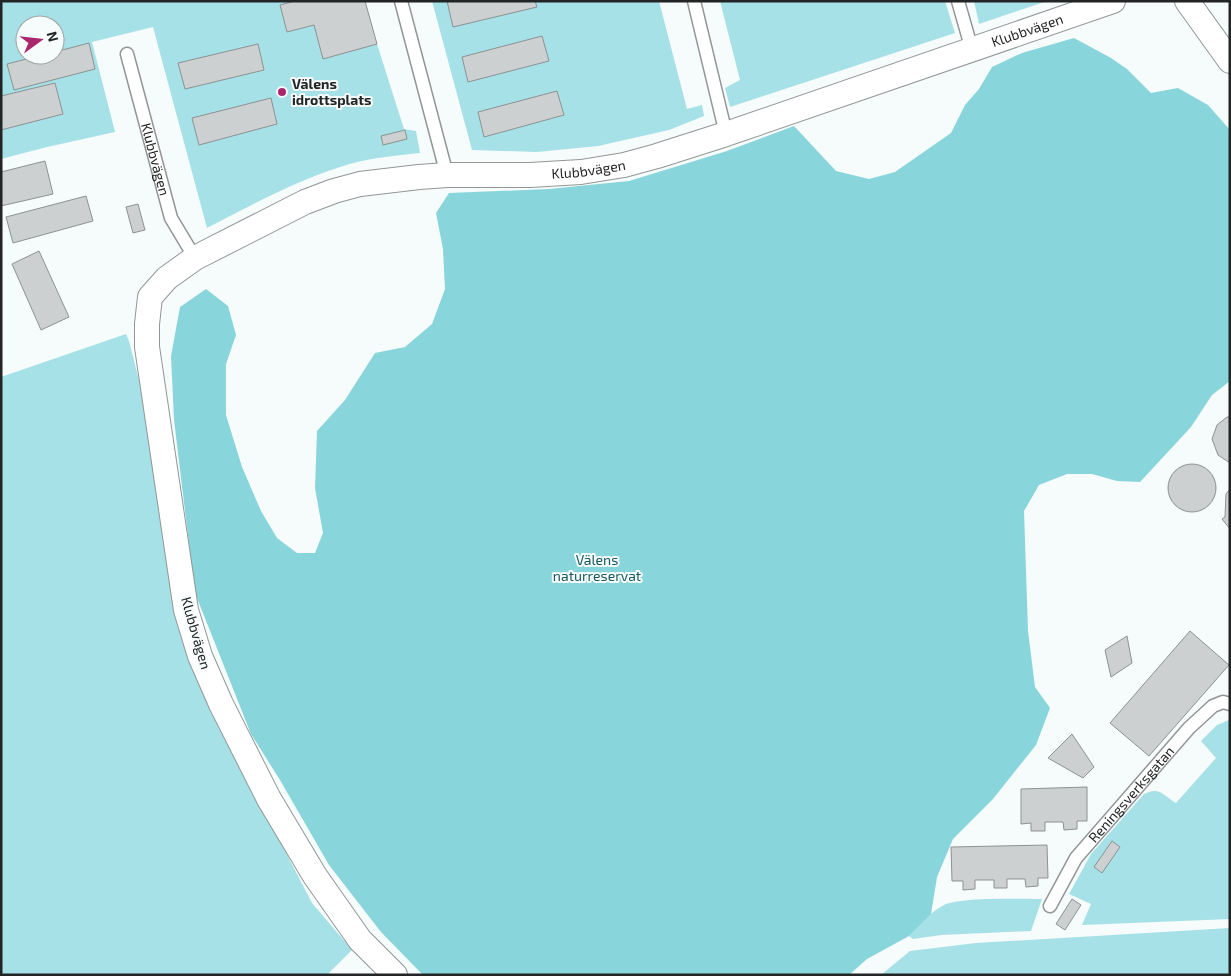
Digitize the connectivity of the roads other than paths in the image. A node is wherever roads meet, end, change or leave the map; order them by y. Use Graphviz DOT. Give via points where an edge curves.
graph roads {
  1 [pos="401,1"];
  2 [pos="694,1"];
  3 [pos="958,1"];
  4 [pos="1113,1"];
  5 [pos="1187,1"];
  6 [pos="972,50"];
  7 [pos="127,54"];
  8 [pos="1230,62"];
  9 [pos="726,134"];
  10 [pos="447,175"];
  11 [pos="194,258"];
  12 [pos="1230,704"];
  13 [pos="1050,906"];
  14 [pos="395,975"];
  1 -- 10 [label="lane"];
  2 -- 9 [label="lane"];
  3 -- 6 [label="lane"];
  4 -- 6 [label="street, Klubbvägen"];
  5 -- 8 [label="street"];
  6 -- 9 [label="street, Klubbvägen"];
  7 -- 11 [label="lane, Klubbvägen" via="172,218"];
  9 -- 10 [label="street, Klubbvägen" via="633,163 581,172"];
  10 -- 11 [label="street, Klubbvägen" via="360,184 334,191 305,202"];
  11 -- 14 [label="street, Klubbvägen" via="167,278 150,298 147,324 150,366 186,610 210,680 269,798 315,876 360,940"];
  12 -- 13 [label="lane, Reningsverksgatan" via="1222,702 1213,706 1189,728 1076,858"];
}
